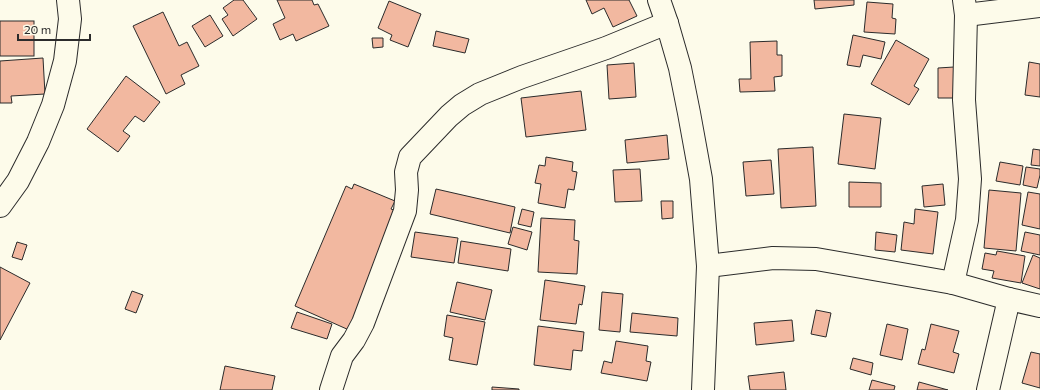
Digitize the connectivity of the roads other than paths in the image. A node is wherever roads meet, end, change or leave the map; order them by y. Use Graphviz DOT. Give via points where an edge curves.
graph roads {
  1 [pos="68,0"];
  2 [pos="659,0"];
  3 [pos="1040,6"];
  4 [pos="965,7"];
  5 [pos="667,23"];
  6 [pos="0,206"];
  7 [pos="708,266"];
  8 [pos="953,283"];
  9 [pos="1009,299"];
  10 [pos="1040,306"];
  11 [pos="331,390"];
  12 [pos="703,390"];
  13 [pos="988,390"];
  1 -- 6 [label="street" via="70,19 65,61 53,105 18,181"];
  2 -- 5 [label="street"];
  3 -- 4 [label="street"];
  4 -- 8 [label="street" via="964,100 970,179 967,220"];
  5 -- 7 [label="street" via="680,68 699,172"];
  5 -- 11 [label="street" via="480,94 449,116 410,157 406,172 405,212 363,323 342,356"];
  7 -- 8 [label="street" via="773,258 816,259"];
  7 -- 12 [label="street"];
  8 -- 9 [label="street"];
  9 -- 10 [label="street"];
  9 -- 13 [label="street"];
}
